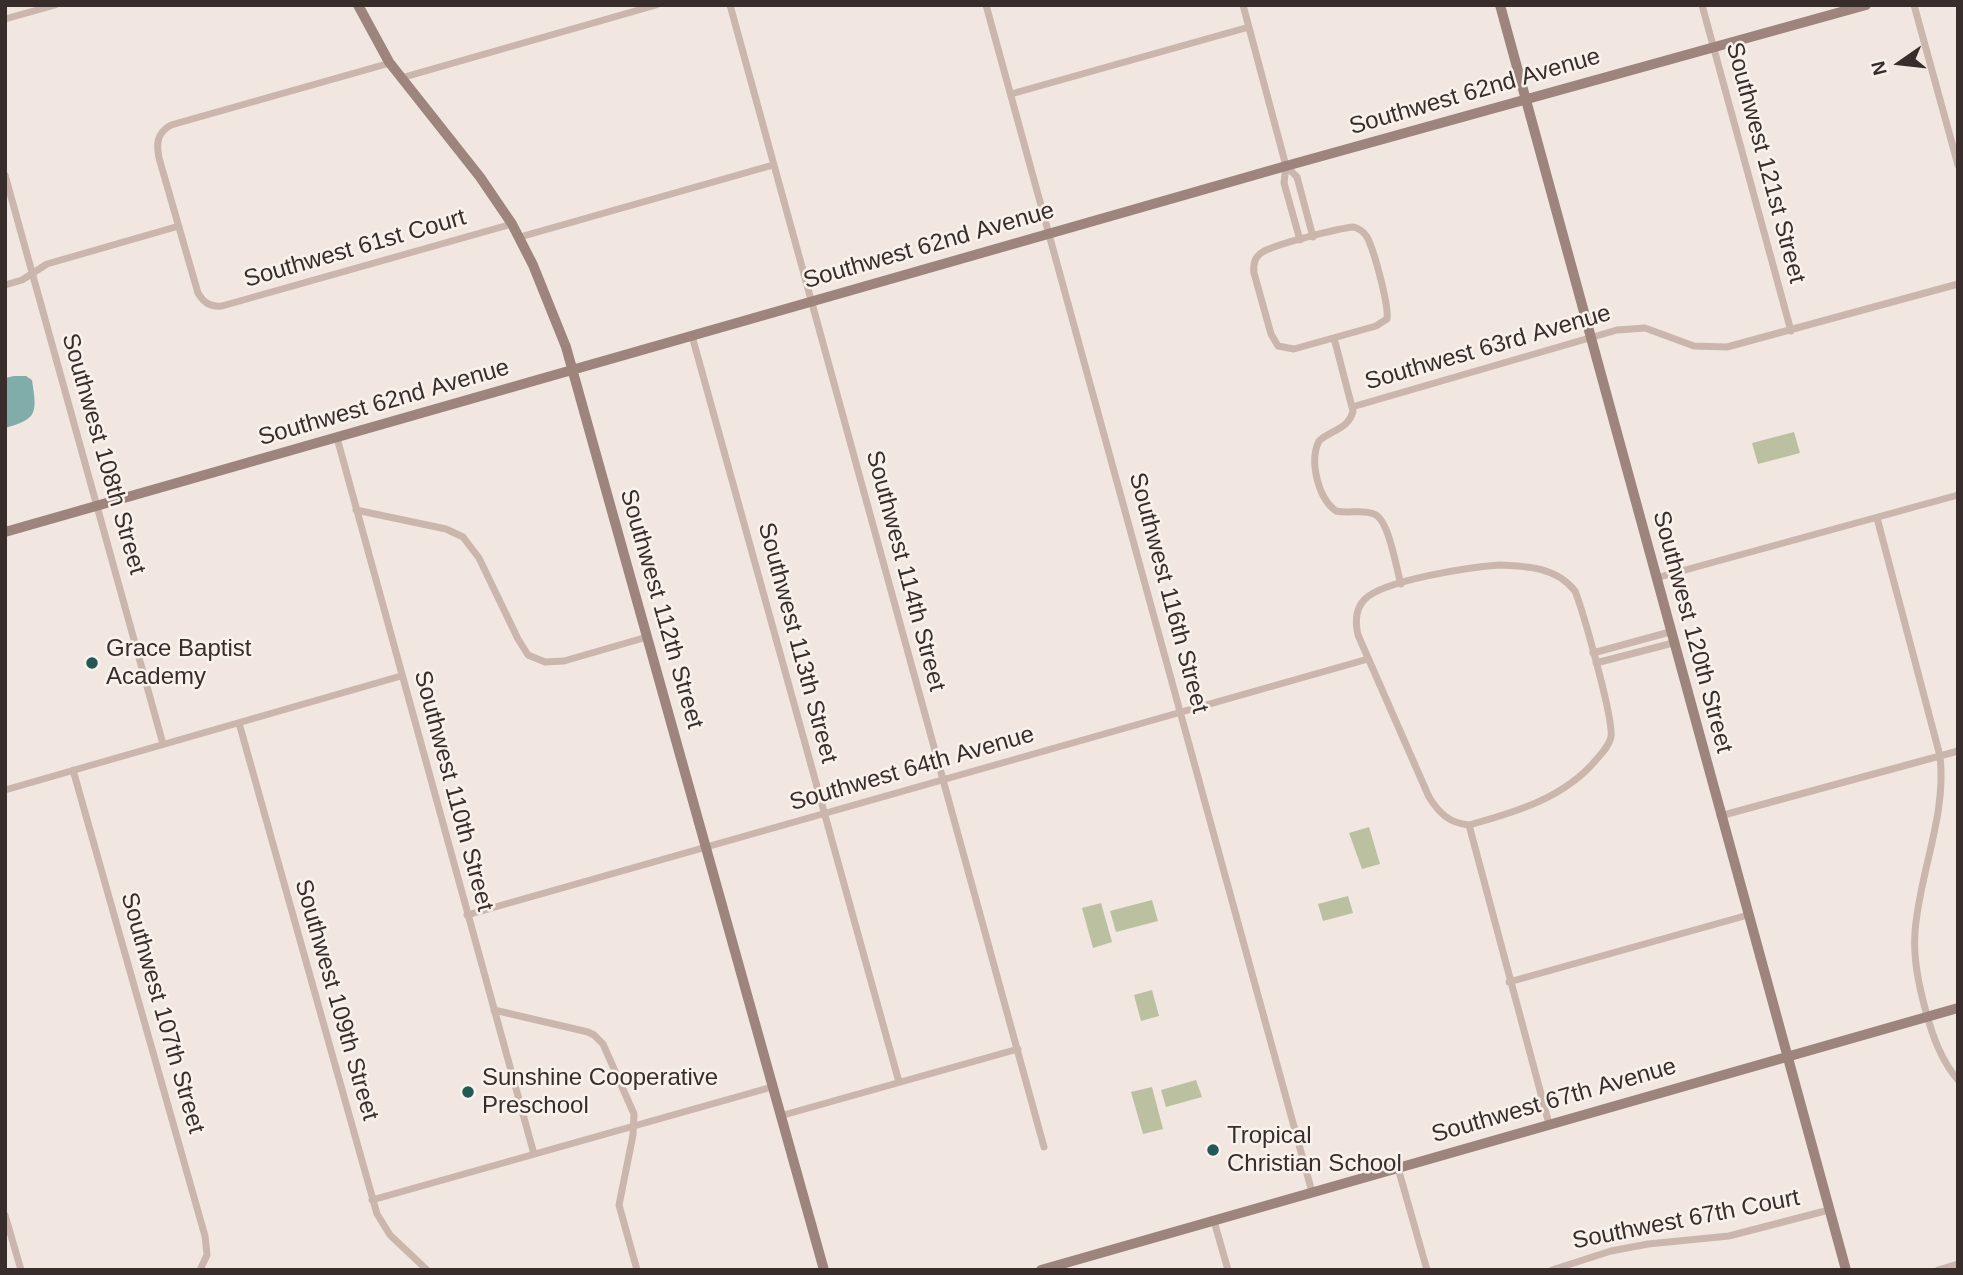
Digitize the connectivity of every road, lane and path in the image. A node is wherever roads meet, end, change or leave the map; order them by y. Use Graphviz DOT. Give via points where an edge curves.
graph roads {
  1 [pos="55,5"];
  2 [pos="358,5"];
  3 [pos="656,5"];
  4 [pos="730,5"];
  5 [pos="986,5"];
  6 [pos="1243,5"];
  7 [pos="1500,5"];
  8 [pos="1702,5"];
  9 [pos="1866,5"];
  10 [pos="1914,5"];
  11 [pos="5,19"];
  12 [pos="1250,27"];
  13 [pos="1714,47"];
  14 [pos="390,63"];
  15 [pos="401,78"];
  16 [pos="1011,94"];
  17 [pos="1525,99"];
  18 [pos="773,165"];
  19 [pos="1958,165"];
  20 [pos="1286,166"];
  21 [pos="5,175"];
  22 [pos="512,224"];
  23 [pos="178,226"];
  24 [pos="1048,234"];
  25 [pos="520,237"];
  26 [pos="1313,237"];
  27 [pos="1300,240"];
  28 [pos="32,273"];
  29 [pos="1958,284"];
  30 [pos="5,285"];
  31 [pos="811,302"];
  32 [pos="1791,331"];
  33 [pos="692,336"];
  34 [pos="1334,338"];
  35 [pos="1590,338"];
  36 [pos="573,370"];
  37 [pos="1352,407"];
  38 [pos="337,438"];
  39 [pos="1958,495"];
  40 [pos="97,506"];
  41 [pos="356,510"];
  42 [pos="1877,518"];
  43 [pos="5,532"];
  44 [pos="1656,578"];
  45 [pos="1401,584"];
  46 [pos="647,637"];
  47 [pos="1671,638"];
  48 [pos="1593,653"];
  49 [pos="1368,659"];
  50 [pos="1596,663"];
  51 [pos="401,677"];
  52 [pos="1181,712"];
  53 [pos="239,723"];
  54 [pos="163,744"];
  55 [pos="1958,751"];
  56 [pos="1940,756"];
  57 [pos="73,770"];
  58 [pos="943,780"];
  59 [pos="5,790"];
  60 [pos="824,814"];
  61 [pos="1720,816"];
  62 [pos="1469,825"];
  63 [pos="705,848"];
  64 [pos="467,915"];
  65 [pos="1748,915"];
  66 [pos="1509,982"];
  67 [pos="1958,1008"];
  68 [pos="494,1010"];
  69 [pos="1927,1017"];
  70 [pos="1018,1049"];
  71 [pos="1787,1057"];
  72 [pos="1958,1080"];
  73 [pos="899,1082"];
  74 [pos="772,1087"];
  75 [pos="780,1116"];
  76 [pos="1549,1124"];
  77 [pos="634,1126"];
  78 [pos="1044,1147"];
  79 [pos="534,1154"];
  80 [pos="1398,1168"];
  81 [pos="1312,1192"];
  82 [pos="372,1200"];
  83 [pos="1829,1210"];
  84 [pos="5,1215"];
  85 [pos="1214,1221"];
  86 [pos="1958,1264"];
  87 [pos="201,1268"];
  88 [pos="21,1270"];
  89 [pos="427,1270"];
  90 [pos="636,1270"];
  91 [pos="824,1270"];
  92 [pos="1041,1270"];
  93 [pos="1228,1270"];
  94 [pos="1427,1270"];
  95 [pos="1552,1270"];
  96 [pos="1846,1270"];
  97 [pos="1938,1270"];
  1 -- 11 [label="street"];
  2 -- 14 [label="street, Southwest 112th Street"];
  3 -- 15 [label="street"];
  4 -- 18 [label="street, Southwest 114th Street"];
  5 -- 16 [label="street, Southwest 116th Street"];
  6 -- 12 [label="street"];
  7 -- 17 [label="street, Southwest 120th Street"];
  8 -- 13 [label="street, Southwest 121st Street"];
  9 -- 13 [label="street, Southwest 62nd Avenue"];
  10 -- 19 [label="street"];
  12 -- 16 [label="street"];
  12 -- 20 [label="street"];
  13 -- 17 [label="street, Southwest 62nd Avenue"];
  13 -- 32 [label="street, Southwest 121st Street"];
  14 -- 15 [label="street, Southwest 112th Street"];
  14 -- 23 [label="street" via="171,125 160,134 158,150"];
  15 -- 22 [label="street, Southwest 112th Street"];
  16 -- 24 [label="street, Southwest 116th Street"];
  17 -- 20 [label="street, Southwest 62nd Avenue"];
  17 -- 35 [label="street, Southwest 120th Street"];
  18 -- 25 [label="street"];
  18 -- 31 [label="street, Southwest 114th Street"];
  20 -- 24 [label="street, Southwest 62nd Avenue"];
  20 -- 26 [label="street" via="1297,177"];
  20 -- 27 [label="street" via="1284,183"];
  21 -- 28 [label="street, Southwest 108th Street"];
  22 -- 23 [label="street, Southwest 61st Court" via="222,306 209,305 198,293"];
  22 -- 25 [label="street, Southwest 112th Street"];
  23 -- 28 [label="street" via="47,264"];
  24 -- 31 [label="street, Southwest 62nd Avenue"];
  24 -- 52 [label="street, Southwest 116th Street"];
  25 -- 36 [label="street, Southwest 112th Street"];
  26 -- 27 [label="street"];
  26 -- 34 [label="street" via="1349,228 1362,231 1387,305 1387,318 1376,326"];
  27 -- 34 [label="street" via="1265,250 1255,259 1254,273 1271,334 1278,346 1294,349"];
  28 -- 30 [label="street"];
  28 -- 40 [label="street, Southwest 108th Street"];
  29 -- 32 [label="street, Southwest 63rd Avenue"];
  31 -- 33 [label="street, Southwest 62nd Avenue"];
  31 -- 58 [label="street, Southwest 114th Street"];
  32 -- 35 [label="street, Southwest 63rd Avenue" via="1720,348 1694,346 1645,328"];
  33 -- 36 [label="street, Southwest 62nd Avenue"];
  33 -- 60 [label="street, Southwest 113th Street"];
  34 -- 37 [label="street"];
  35 -- 37 [label="street, Southwest 63rd Avenue"];
  35 -- 44 [label="street, Southwest 120th Street"];
  36 -- 38 [label="street, Southwest 62nd Avenue"];
  36 -- 46 [label="street, Southwest 112th Street"];
  37 -- 45 [label="street" via="1350,421 1316,446 1319,481 1336,511 1380,517"];
  38 -- 40 [label="street, Southwest 62nd Avenue"];
  38 -- 41 [label="street, Southwest 110th Street"];
  39 -- 42 [label="street"];
  40 -- 43 [label="street, Southwest 62nd Avenue"];
  40 -- 54 [label="street, Southwest 108th Street"];
  41 -- 46 [label="street" via="446,529 463,537 479,558 524,648 538,661 564,661"];
  41 -- 51 [label="street, Southwest 110th Street"];
  42 -- 44 [label="street"];
  42 -- 56 [label="street"];
  44 -- 47 [label="street, Southwest 120th Street"];
  45 -- 48 [label="street" via="1485,566 1553,573 1575,591"];
  45 -- 49 [label="street" via="1370,595 1359,607 1356,626"];
  46 -- 63 [label="street, Southwest 112th Street"];
  47 -- 48 [label="street"];
  47 -- 50 [label="street"];
  47 -- 61 [label="street, Southwest 120th Street"];
  48 -- 50 [label="street"];
  49 -- 52 [label="street, Southwest 64th Avenue"];
  49 -- 62 [label="street" via="1436,809 1451,821"];
  50 -- 62 [label="street" via="1611,727 1601,754 1579,778 1539,802"];
  51 -- 53 [label="street"];
  51 -- 64 [label="street, Southwest 110th Street"];
  52 -- 58 [label="street, Southwest 64th Avenue"];
  52 -- 81 [label="street, Southwest 116th Street"];
  53 -- 54 [label="street"];
  53 -- 82 [label="street, Southwest 109th Street"];
  54 -- 57 [label="street"];
  55 -- 56 [label="street"];
  56 -- 61 [label="street"];
  56 -- 69 [label="street" via="1939,795 1914,934"];
  57 -- 59 [label="street"];
  57 -- 87 [label="street, Southwest 107th Street" via="205,1236 207,1255"];
  58 -- 60 [label="street, Southwest 64th Avenue"];
  58 -- 70 [label="street, Southwest 114th Street"];
  60 -- 63 [label="street, Southwest 64th Avenue"];
  60 -- 73 [label="street, Southwest 113th Street"];
  61 -- 65 [label="street, Southwest 120th Street"];
  62 -- 66 [label="street"];
  63 -- 64 [label="street, Southwest 64th Avenue"];
  63 -- 74 [label="street, Southwest 112th Street"];
  64 -- 68 [label="street, Southwest 110th Street"];
  65 -- 66 [label="street"];
  65 -- 71 [label="street, Southwest 120th Street"];
  66 -- 76 [label="street"];
  67 -- 69 [label="street, Southwest 67th Avenue"];
  68 -- 77 [label="street" via="587,1032 599,1039 634,1114"];
  68 -- 79 [label="street, Southwest 110th Street"];
  69 -- 71 [label="street, Southwest 67th Avenue"];
  69 -- 72 [label="street" via="1940,1054"];
  70 -- 73 [label="street"];
  70 -- 78 [label="street, Southwest 114th Street"];
  71 -- 76 [label="street, Southwest 67th Avenue"];
  71 -- 83 [label="street, Southwest 120th Street"];
  73 -- 75 [label="street"];
  74 -- 75 [label="street, Southwest 112th Street"];
  74 -- 77 [label="street"];
  75 -- 91 [label="street, Southwest 112th Street"];
  76 -- 80 [label="street, Southwest 67th Avenue"];
  77 -- 79 [label="street"];
  77 -- 90 [label="street" via="619,1205"];
  79 -- 82 [label="street"];
  80 -- 81 [label="street, Southwest 67th Avenue"];
  80 -- 94 [label="street"];
  81 -- 85 [label="street, Southwest 67th Avenue"];
  82 -- 89 [label="street, Southwest 109th Street" via="386,1230"];
  83 -- 95 [label="street, Southwest 67th Court" via="1711,1240 1611,1251"];
  83 -- 96 [label="street, Southwest 120th Street"];
  84 -- 88 [label="street"];
  85 -- 92 [label="street, Southwest 67th Avenue"];
  85 -- 93 [label="street"];
  86 -- 97 [label="street"];
}
